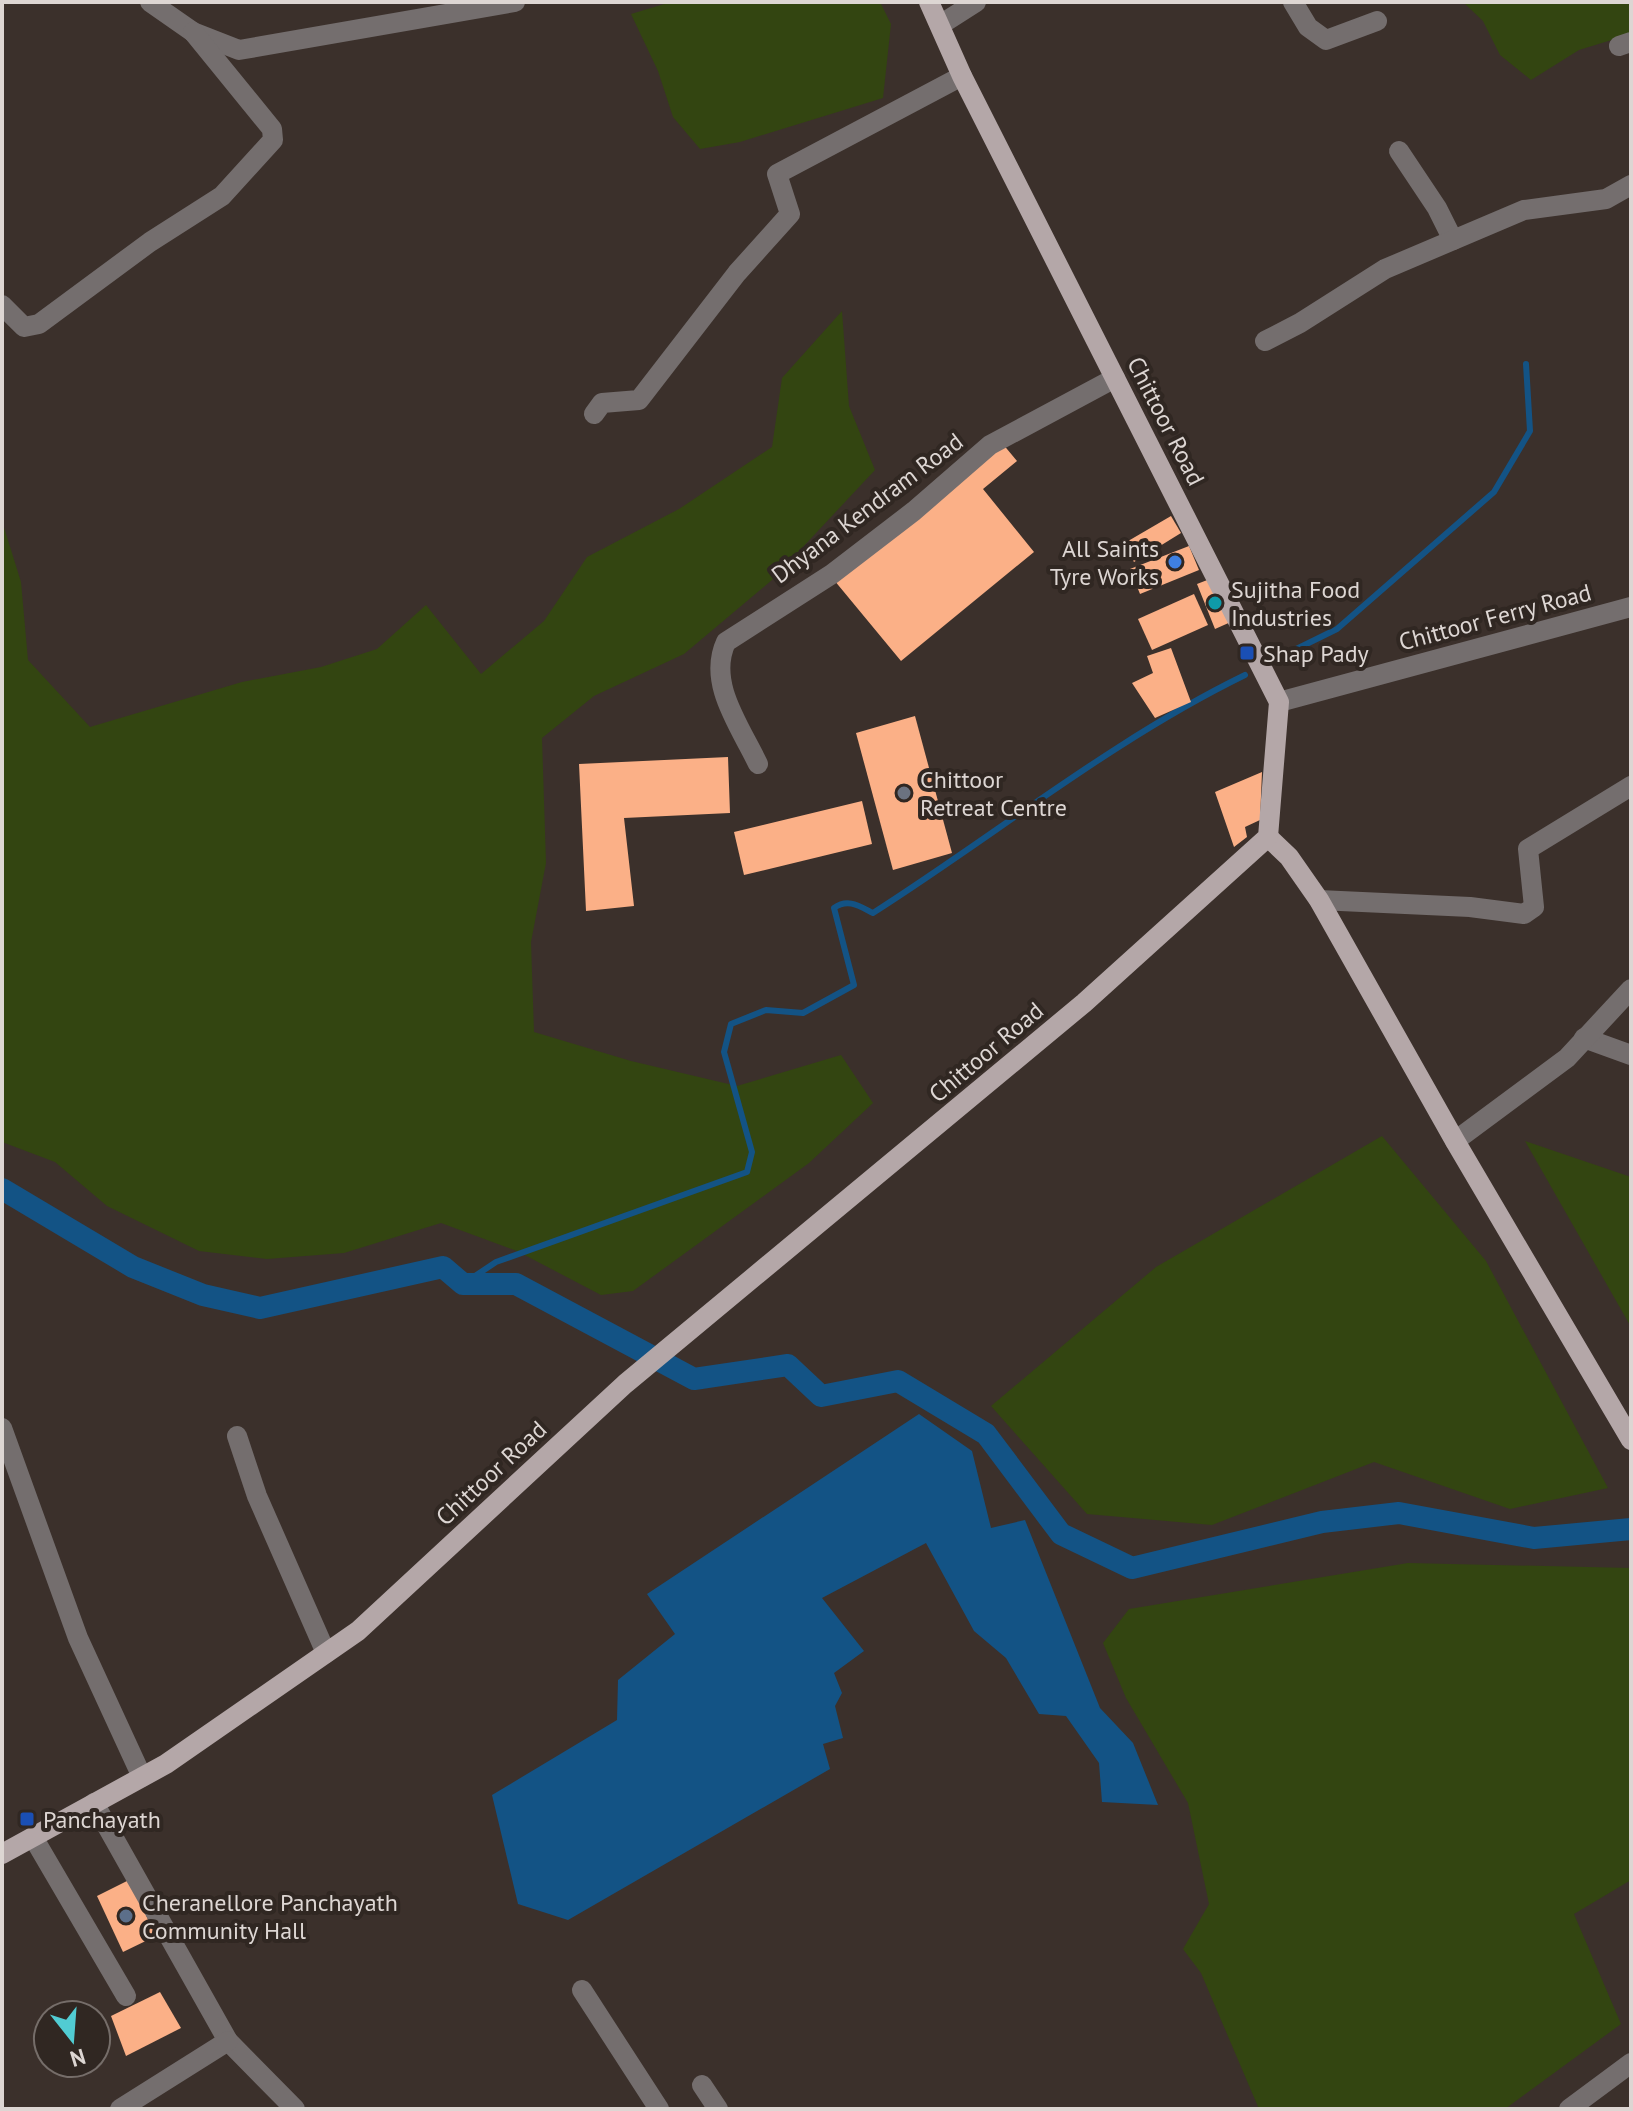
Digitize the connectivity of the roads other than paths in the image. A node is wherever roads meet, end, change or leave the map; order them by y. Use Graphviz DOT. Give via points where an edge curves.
graph roads {
  1 [pos="150,2"];
  2 [pos="515,2"];
  3 [pos="929,2"];
  4 [pos="976,2"];
  5 [pos="1293,2"];
  6 [pos="489,4"];
  7 [pos="1377,21"];
  8 [pos="940,25"];
  9 [pos="193,32"];
  10 [pos="962,76"];
  11 [pos="1399,151"];
  12 [pos="1631,185"];
  13 [pos="1453,240"];
  14 [pos="2,305"];
  15 [pos="1265,341"];
  16 [pos="1115,378"];
  17 [pos="594,414"];
  18 [pos="1631,607"];
  19 [pos="1279,702"];
  20 [pos="758,764"];
  21 [pos="1631,786"];
  22 [pos="1268,837"];
  23 [pos="1319,900"];
  24 [pos="1631,989"];
  25 [pos="1584,1038"];
  26 [pos="1631,1055"];
  27 [pos="1455,1141"];
  28 [pos="2,1428"];
  29 [pos="237,1436"];
  30 [pos="1631,1440"];
  31 [pos="326,1653"];
  32 [pos="142,1777"];
  33 [pos="94,1803"];
  34 [pos="33,1837"];
  35 [pos="2,1854"];
  36 [pos="582,1990"];
  37 [pos="126,1996"];
  38 [pos="228,2041"];
  39 [pos="1631,2063"];
  40 [pos="702,2085"];
  41 [pos="120,2109"];
  42 [pos="295,2109"];
  43 [pos="659,2109"];
  44 [pos="718,2109"];
  45 [pos="1569,2109"];
  1 -- 9 [label="street"];
  2 -- 6 [label="street"];
  3 -- 8 [label="main road, Chittoor Road"];
  4 -- 8 [label="street"];
  5 -- 7 [label="street" via="1308,27 1326,40"];
  6 -- 9 [label="street" via="239,50"];
  8 -- 10 [label="main road, Chittoor Road"];
  9 -- 14 [label="street" via="272,129 273,140 222,196 39,324 24,327"];
  10 -- 16 [label="main road, Chittoor Road"];
  10 -- 17 [label="street" via="777,174 790,214 639,400 602,403"];
  11 -- 13 [label="street"];
  12 -- 13 [label="street" via="1606,199 1524,210"];
  13 -- 15 [label="street" via="1385,269"];
  16 -- 19 [label="main road, Chittoor Road"];
  16 -- 20 [label="street, Dhyana Kendram Road" via="990,445 832,574 726,642 718,658 719,680"];
  18 -- 19 [label="street, Chittoor Ferry Road"];
  19 -- 22 [label="main road"];
  21 -- 23 [label="street" via="1528,849 1534,907 1524,914 1482,907"];
  22 -- 23 [label="main road"];
  22 -- 31 [label="main road, Chittoor Road" via="1084,1003 625,1384 358,1631"];
  23 -- 27 [label="main road"];
  24 -- 25 [label="street"];
  25 -- 26 [label="street"];
  25 -- 27 [label="street" via="1528,1090"];
  27 -- 30 [label="main road"];
  28 -- 32 [label="street" via="78,1638"];
  29 -- 31 [label="street" via="257,1496"];
  31 -- 32 [label="main road, Chittoor Road"];
  32 -- 33 [label="main road, Chittoor Road"];
  33 -- 34 [label="main road, Chittoor Road"];
  33 -- 38 [label="street"];
  34 -- 35 [label="main road, Chittoor Road"];
  34 -- 37 [label="street"];
  36 -- 43 [label="street"];
  38 -- 41 [label="street"];
  38 -- 42 [label="street"];
  39 -- 45 [label="street"];
  40 -- 44 [label="street"];
}
